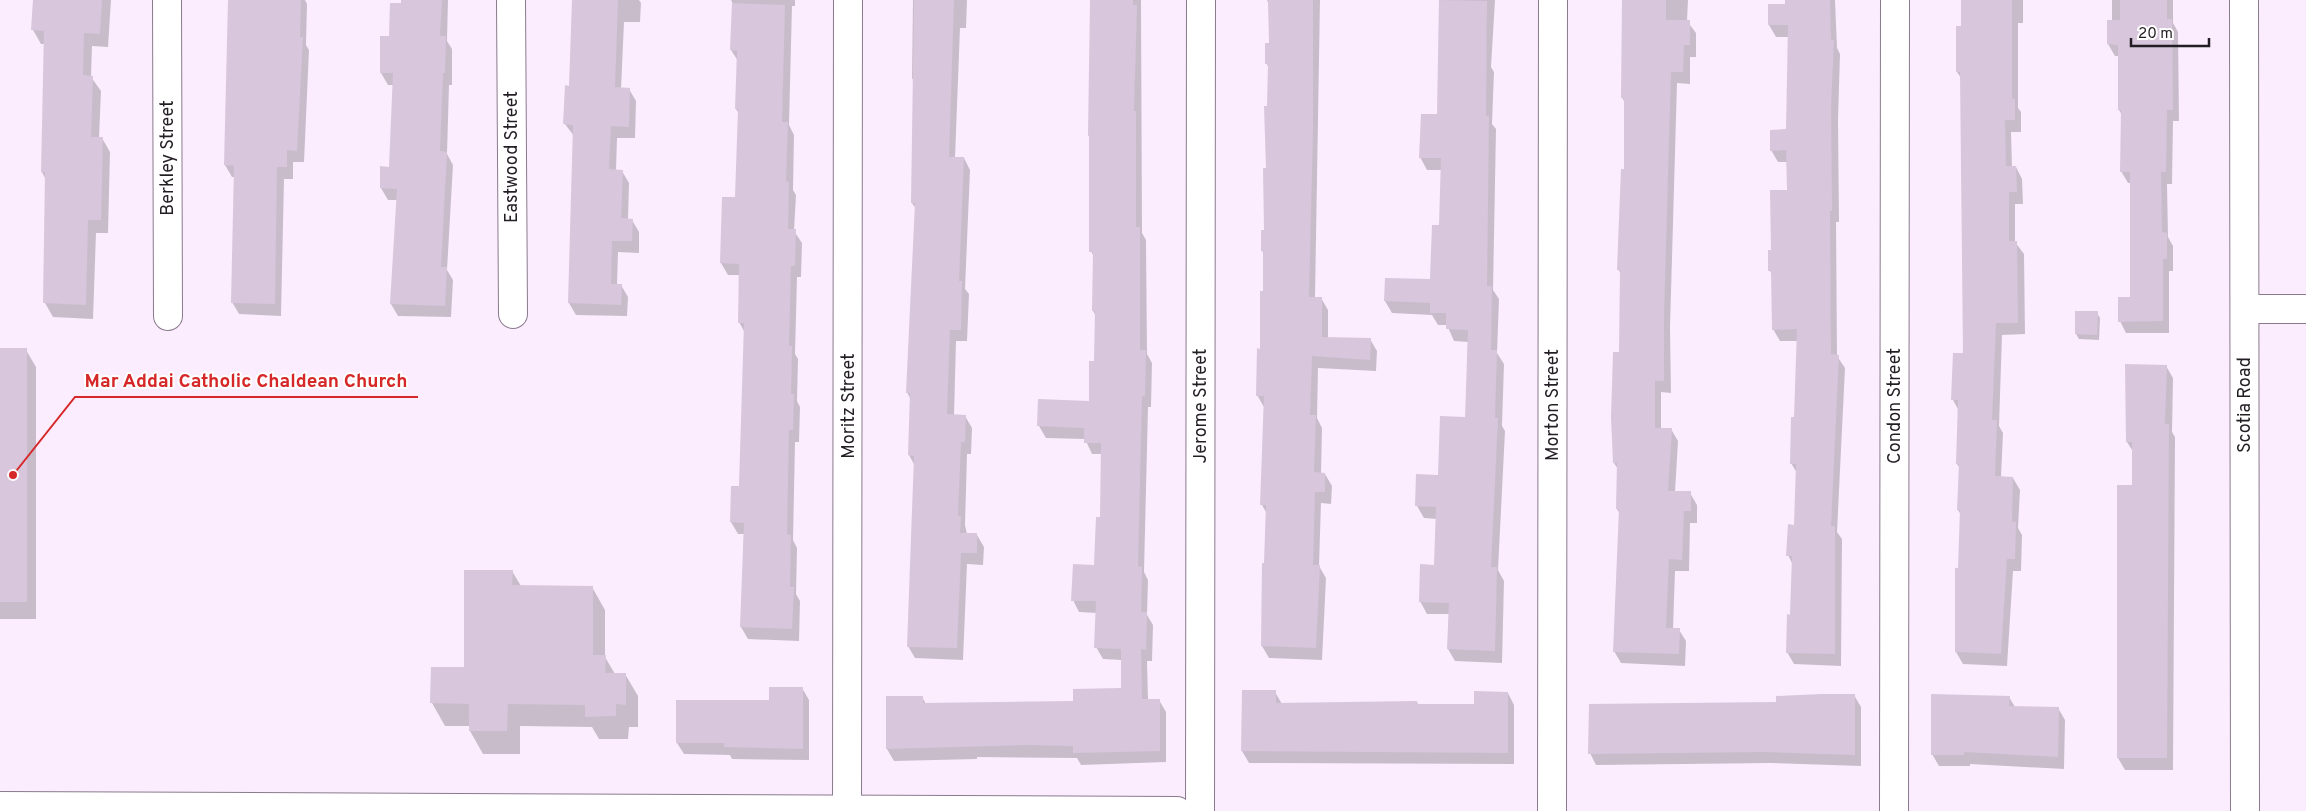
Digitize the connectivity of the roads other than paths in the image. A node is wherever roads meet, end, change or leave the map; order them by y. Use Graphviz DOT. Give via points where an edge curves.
graph roads {
  1 [pos="167,0"];
  2 [pos="511,0"];
  3 [pos="848,0"];
  4 [pos="1201,0"];
  5 [pos="1553,0"];
  6 [pos="1894,0"];
  7 [pos="2244,0"];
  8 [pos="2245,309"];
  9 [pos="2306,309"];
  10 [pos="513,314"];
  11 [pos="168,316"];
  12 [pos="0,806"];
  13 [pos="69,809"];
  14 [pos="848,810"];
  15 [pos="1176,811"];
  16 [pos="1200,811"];
  17 [pos="1552,811"];
  18 [pos="1894,811"];
  19 [pos="2245,811"];
  1 -- 11 [label="street, Berkley Street"];
  2 -- 10 [label="street, Eastwood Street"];
  3 -- 14 [label="street, Moritz Street"];
  4 -- 16 [label="street, Jerome Street"];
  5 -- 17 [label="street, Morton Street"];
  6 -- 18 [label="street, Condon Street"];
  7 -- 8 [label="street, Scotia Road"];
  8 -- 9 [label="street"];
  8 -- 19 [label="street, Scotia Road"];
  12 -- 13 [label="street"];
  13 -- 14 [label="street"];
  14 -- 15 [label="street"];
}
